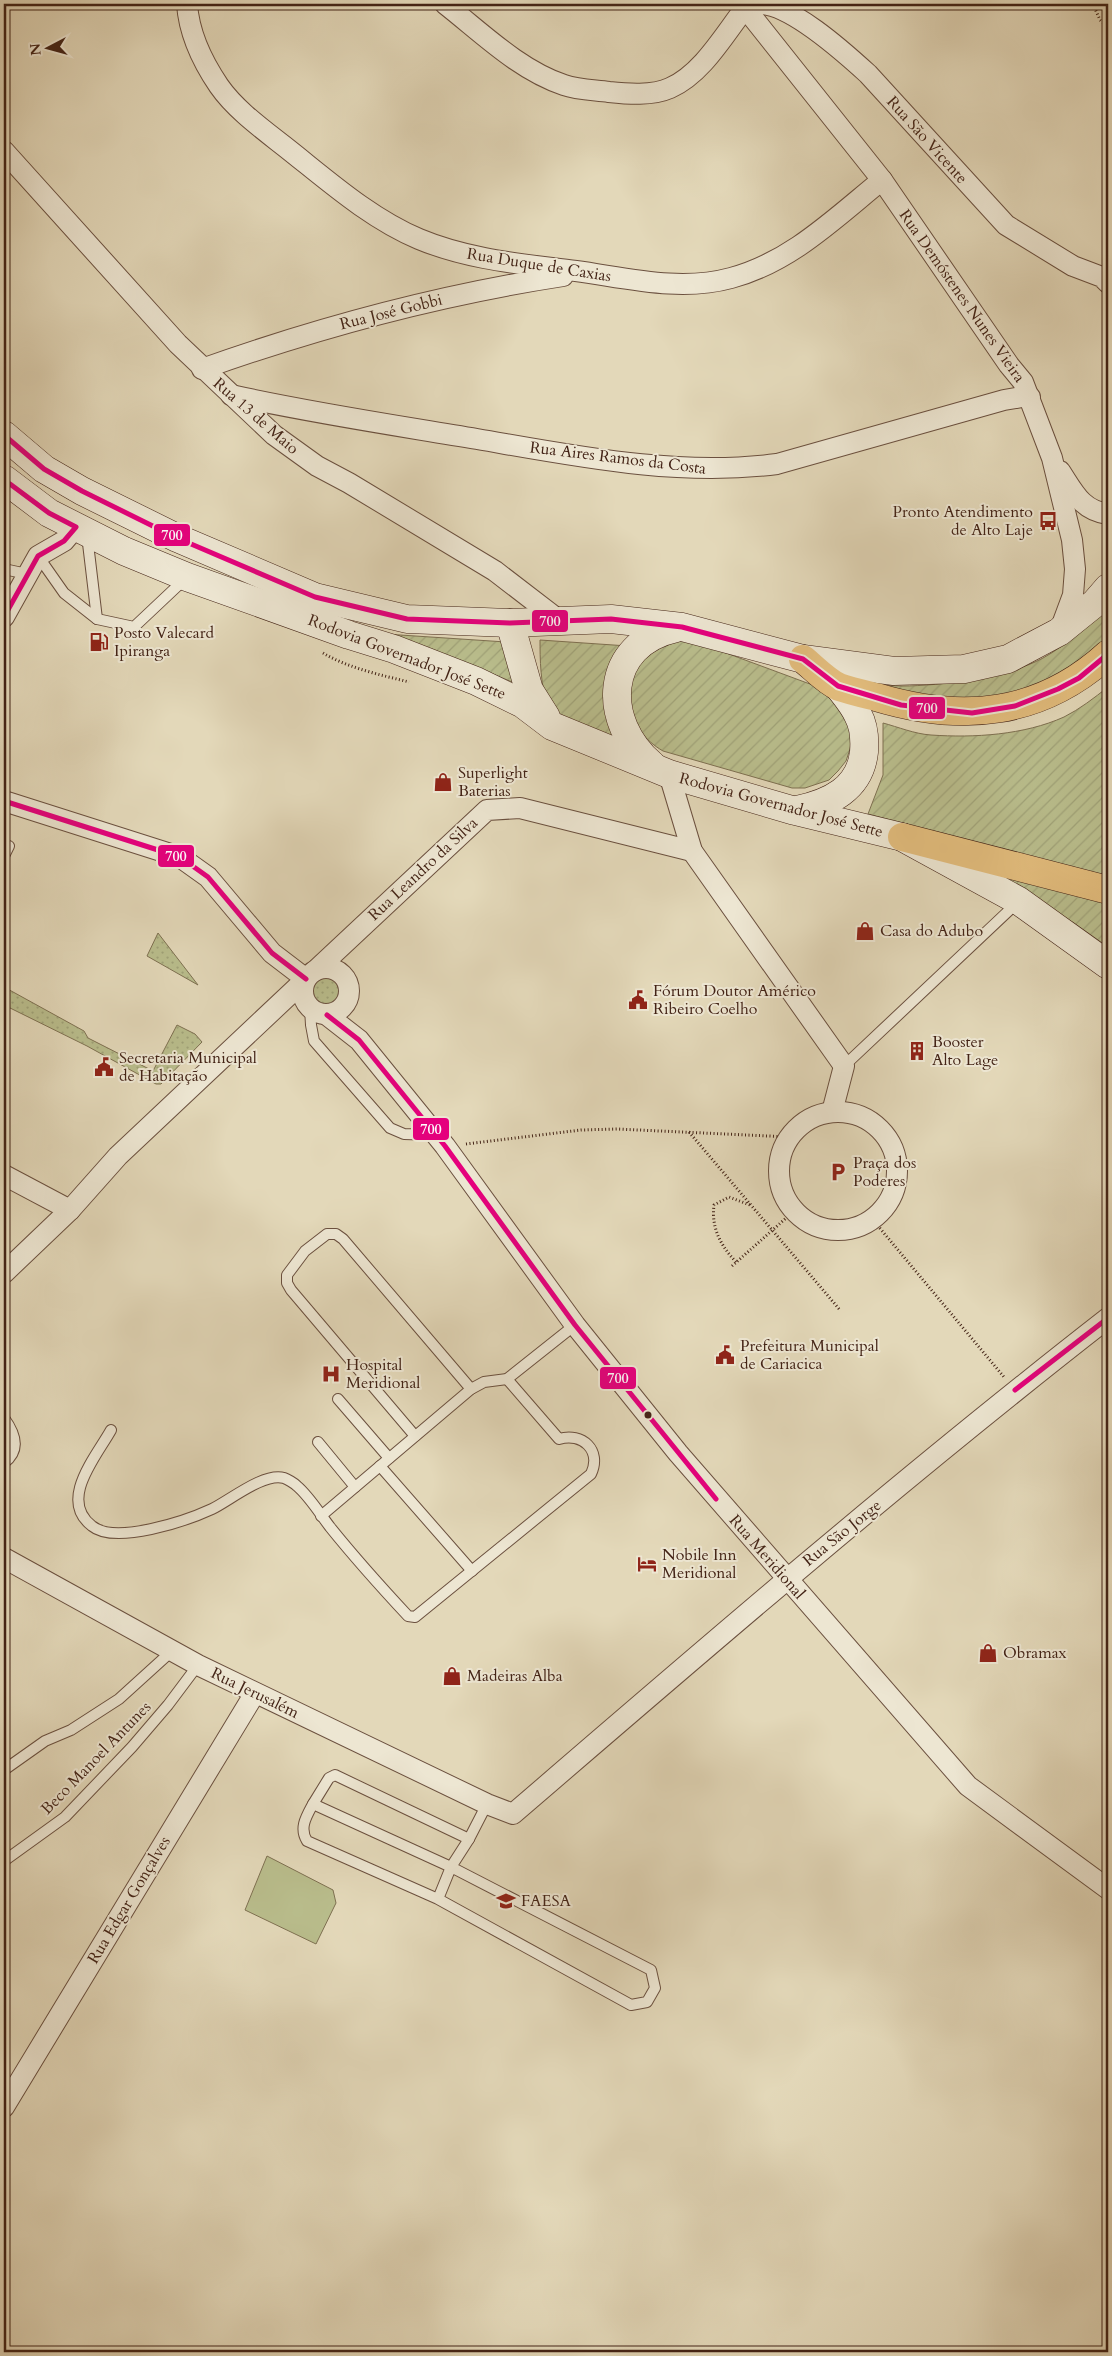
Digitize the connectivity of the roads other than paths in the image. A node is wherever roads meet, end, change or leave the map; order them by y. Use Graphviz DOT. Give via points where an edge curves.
graph roads {
  1 [pos="187,4"];
  2 [pos="445,4"];
  3 [pos="744,6"];
  4 [pos="4,151"];
  5 [pos="882,180"];
  6 [pos="585,273"];
  7 [pos="1108,283"];
  8 [pos="202,368"];
  9 [pos="231,395"];
  10 [pos="1030,397"];
  11 [pos="4,435"];
  12 [pos="1052,458"];
  13 [pos="4,479"];
  14 [pos="1107,515"];
  15 [pos="81,529"];
  16 [pos="177,538"];
  17 [pos="38,556"];
  18 [pos="4,569"];
  19 [pos="27,574"];
  20 [pos="187,577"];
  21 [pos="1108,588"];
  22 [pos="10,591"];
  23 [pos="4,618"];
  24 [pos="97,618"];
  25 [pos="560,620"];
  26 [pos="510,623"];
  27 [pos="682,626"];
  28 [pos="1059,632"];
  29 [pos="1108,654"];
  30 [pos="803,659"];
  31 [pos="838,686"];
  32 [pos="552,726"];
  33 [pos="669,774"];
  34 [pos="4,801"];
  35 [pos="795,810"];
  36 [pos="902,837"];
  37 [pos="692,851"];
  38 [pos="1108,890"];
  39 [pos="1019,901"];
  40 [pos="346,940"];
  41 [pos="1108,965"];
  42 [pos="311,975"];
  43 [pos="349,987"];
  44 [pos="318,1011"];
  45 [pos="359,1040"];
  46 [pos="844,1066"];
  47 [pos="832,1112"];
  48 [pos="441,1140"];
  49 [pos="4,1175"];
  50 [pos="70,1210"];
  51 [pos="4,1273"];
  52 [pos="1108,1318"];
  53 [pos="575,1324"];
  54 [pos="507,1379"];
  55 [pos="471,1389"];
  56 [pos="338,1399"];
  57 [pos="4,1418"];
  58 [pos="111,1430"];
  59 [pos="415,1436"];
  60 [pos="318,1442"];
  61 [pos="389,1458"];
  62 [pos="4,1463"];
  63 [pos="380,1466"];
  64 [pos="355,1487"];
  65 [pos="321,1516"];
  66 [pos="4,1557"];
  67 [pos="472,1571"];
  68 [pos="787,1578"];
  69 [pos="173,1650"];
  70 [pos="198,1665"];
  71 [pos="255,1693"];
  72 [pos="4,1770"];
  73 [pos="312,1804"];
  74 [pos="487,1804"];
  75 [pos="513,1814"];
  76 [pos="469,1839"];
  77 [pos="4,1861"];
  78 [pos="451,1867"];
  79 [pos="1108,1889"];
  80 [pos="438,1899"];
  81 [pos="4,2108"];
  1 -- 6 [label="street, Rua Duque de Caxias" via="193,38 220,88 251,119 392,226 445,249 478,258"];
  2 -- 3 [label="street" via="502,50 546,78 566,86 620,94 669,88 684,79 699,66"];
  3 -- 5 [label="street, Rua Demóstenes Nunes Vieira"];
  3 -- 7 [label="street, Rua São Vicente" via="770,6 795,17 843,51 868,74 1006,225 1073,266 1102,277"];
  4 -- 8 [label="street, Rua 13 de Maio"];
  5 -- 6 [label="street, Rua Duque de Caxias" via="811,239 780,259 731,278 675,284"];
  5 -- 10 [label="street, Rua Demóstenes Nunes Vieira" via="1023,382"];
  6 -- 8 [label="street, Rua José Gobbi" via="474,292 364,317"];
  8 -- 9 [label="street, Rua 13 de Maio"];
  9 -- 10 [label="street, Rua Aires Ramos da Costa" via="576,456 712,469 777,464 1004,400"];
  9 -- 25 [label="street, Rua 13 de Maio" via="296,452 495,571"];
  10 -- 12 [label="street, Rua Demóstenes Nunes Vieira"];
  11 -- 16 [label="main road, Rodovia Governador José Sette" via="44,469 74,487"];
  12 -- 14 [label="street" via="1079,501"];
  12 -- 28 [label="street, Rua Demóstenes Nunes Vieira" via="1072,540 1075,569 1073,595"];
  13 -- 15 [label="main road, Rodovia Governador José Sette" via="49,513"];
  15 -- 16 [label="main road" via="97,516 108,514"];
  15 -- 17 [label="street"];
  15 -- 20 [label="main road, Rodovia Governador José Sette"];
  15 -- 24 [label="lane"];
  16 -- 26 [label="main road, Rodovia Governador José Sette" via="315,597 407,619"];
  17 -- 19 [label="street"];
  17 -- 24 [label="lane" via="64,593"];
  18 -- 19 [label="lane"];
  19 -- 22 [label="street"];
  20 -- 24 [label="lane" via="134,627"];
  20 -- 32 [label="main road, Rodovia Governador José Sette" via="476,681 522,704"];
  21 -- 28 [label="main road, Rodovia Governador José Sette"];
  22 -- 23 [label="street"];
  25 -- 26 [label="main road, Rodovia Governador José Sette"];
  25 -- 27 [label="main road, Rodovia Governador José Sette" via="611,619"];
  26 -- 32 [label="main road" via="529,690"];
  27 -- 30 [label="main road, Rodovia Governador José Sette"];
  27 -- 33 [label="main road" via="661,631 637,646 627,658 618,682 621,723 627,736 637,753"];
  28 -- 30 [label="main road, Rodovia Governador José Sette" via="1008,659 964,669 894,671"];
  29 -- 31 [label="main road" via="1079,678 1058,689 1014,706 979,712 900,705"];
  30 -- 31 [label="main road"];
  31 -- 35 [label="main road" via="863,728 863,763 855,780 842,793 814,807"];
  32 -- 33 [label="main road, Rodovia Governador José Sette"];
  33 -- 35 [label="main road, Rodovia Governador José Sette"];
  33 -- 37 [label="street"];
  34 -- 42 [label="street" via="180,857 208,877 272,953"];
  35 -- 36 [label="main road, Rodovia Governador José Sette"];
  36 -- 38 [label="main road"];
  36 -- 39 [label="main road, Rodovia Governador José Sette"];
  37 -- 40 [label="street, Rua Leandro da Silva" via="520,808 487,810"];
  37 -- 46 [label="street"];
  39 -- 41 [label="main road, Rodovia Governador José Sette"];
  39 -- 46 [label="lane"];
  40 -- 42 [label="street, Rua Leandro da Silva"];
  40 -- 43 [label="street" via="343,968"];
  42 -- 43 [label="street" via="328,967 345,976"];
  42 -- 44 [label="street" via="303,993"];
  42 -- 50 [label="street, Rua Leandro da Silva" via="118,1156"];
  43 -- 44 [label="street" via="345,1006 334,1014"];
  43 -- 45 [label="street"];
  44 -- 45 [label="street, Rua Meridional"];
  44 -- 48 [label="lane" via="310,1025 314,1041 390,1128 404,1134"];
  45 -- 48 [label="street, Rua Meridional"];
  46 -- 47 [label="street"];
  47 -- 47 [label="street" via="803,1123 790,1136 782,1153 779,1172 782,1190 794,1212 820,1229 838,1231 857,1228 873,1220 895,1190 898,1170 895,1153 886,1136 873,1123 856,1114"];
  48 -- 53 [label="street, Rua Meridional"];
  49 -- 50 [label="street"];
  50 -- 51 [label="street, Rua Leandro da Silva"];
  52 -- 68 [label="street, Rua São Jorge" via="1015,1390"];
  53 -- 54 [label="lane"];
  53 -- 68 [label="street, Rua Meridional" via="678,1454"];
  54 -- 55 [label="lane" via="484,1382"];
  54 -- 67 [label="lane" via="559,1439 574,1437 582,1440 594,1455 596,1464 591,1474"];
  55 -- 59 [label="lane"];
  55 -- 59 [label="lane" via="343,1239 336,1234 327,1234 305,1251 287,1275 287,1283"];
  56 -- 61 [label="lane"];
  57 -- 62 [label="lane" via="15,1436 14,1452"];
  58 -- 65 [label="lane" via="79,1486 77,1504 83,1520 98,1531 128,1533 163,1527 212,1509 264,1480 283,1478 297,1486"];
  59 -- 61 [label="lane"];
  60 -- 64 [label="lane"];
  61 -- 63 [label="lane"];
  63 -- 64 [label="lane"];
  63 -- 67 [label="lane"];
  64 -- 65 [label="lane"];
  65 -- 67 [label="lane" via="408,1616 415,1617"];
  66 -- 69 [label="street, Rua Jerusalém"];
  68 -- 75 [label="street, Rua São Jorge"];
  68 -- 79 [label="street, Rua Meridional" via="968,1786"];
  69 -- 70 [label="street, Rua Jerusalém"];
  69 -- 72 [label="lane" via="119,1699 71,1730 45,1741"];
  70 -- 71 [label="street, Rua Jerusalém"];
  70 -- 77 [label="lane, Beco Manoel Antunes" via="132,1747 65,1817"];
  71 -- 74 [label="street, Rua Jerusalém"];
  71 -- 81 [label="street, Rua Edgar Gonçalves"];
  73 -- 76 [label="lane" via="335,1775"];
  73 -- 78 [label="lane"];
  73 -- 80 [label="lane" via="303,1825 307,1841"];
  74 -- 75 [label="street, Rua Jerusalém"];
  74 -- 76 [label="lane"];
  76 -- 78 [label="lane"];
  78 -- 80 [label="lane"];
  78 -- 80 [label="lane" via="652,1970 655,1988 647,2002 631,2005"];
}
